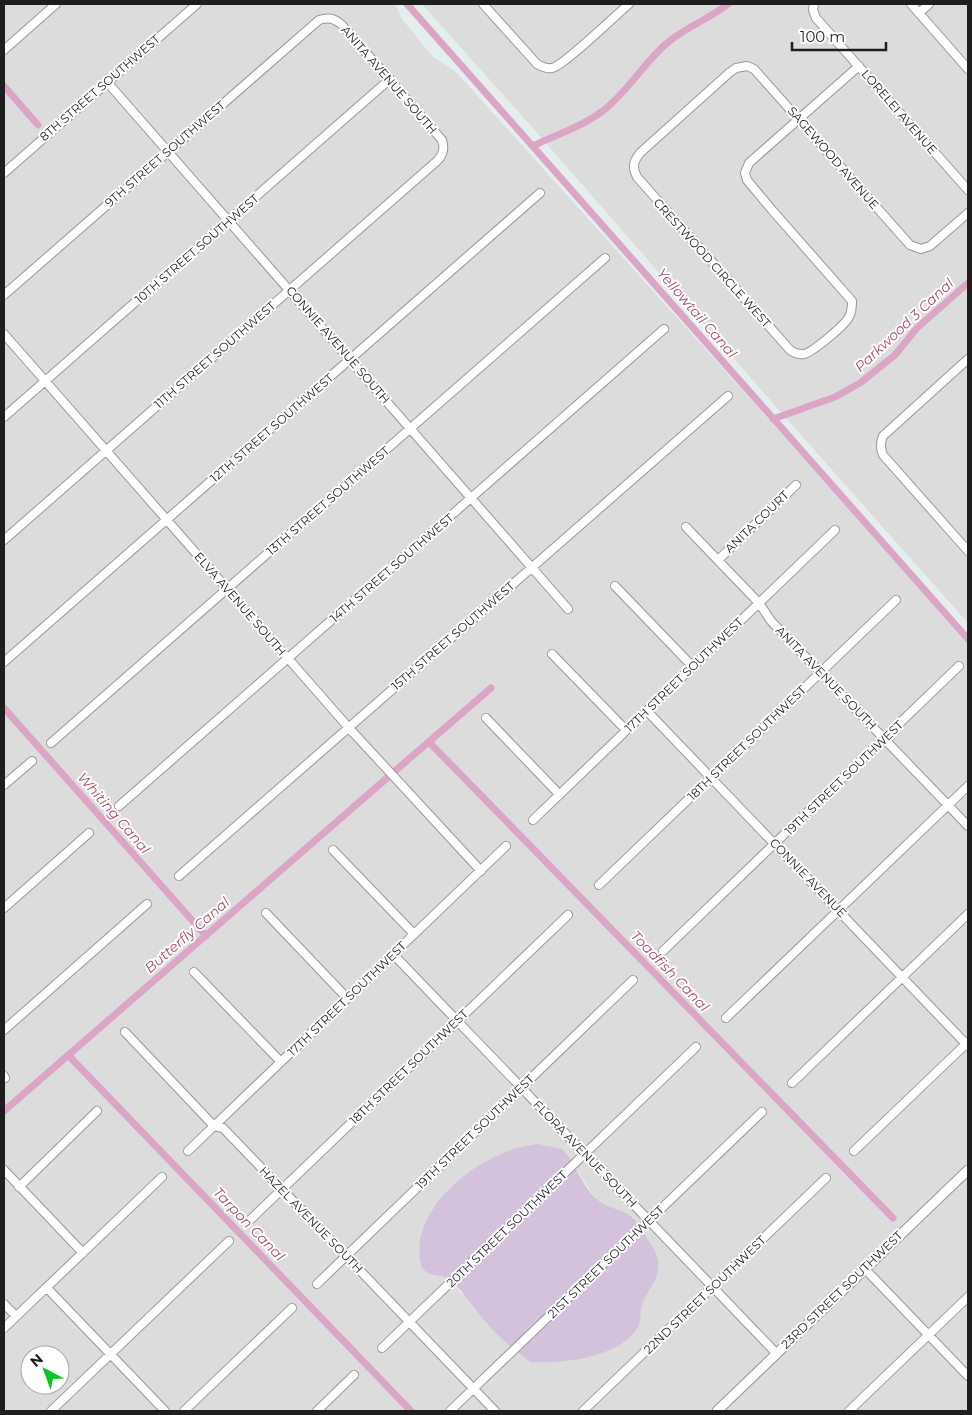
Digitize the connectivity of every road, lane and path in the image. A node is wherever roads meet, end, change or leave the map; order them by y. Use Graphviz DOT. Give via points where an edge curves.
graph roads {
  1 [pos="56,4"];
  2 [pos="197,4"];
  3 [pos="484,4"];
  4 [pos="629,4"];
  5 [pos="911,4"];
  6 [pos="929,4"];
  7 [pos="814,7"];
  8 [pos="919,13"];
  9 [pos="329,18"];
  10 [pos="4,50"];
  11 [pos="859,66"];
  12 [pos="968,69"];
  13 [pos="390,79"];
  14 [pos="107,82"];
  15 [pos="798,119"];
  16 [pos="444,147"];
  17 [pos="167,151"];
  18 [pos="633,169"];
  19 [pos="4,173"];
  20 [pos="968,190"];
  21 [pos="540,193"];
  22 [pos="968,213"];
  23 [pos="228,221"];
  24 [pos="605,258"];
  25 [pos="289,290"];
  26 [pos="4,295"];
  27 [pos="664,329"];
  28 [pos="4,334"];
  29 [pos="350,359"];
  30 [pos="968,359"];
  31 [pos="45,381"];
  32 [pos="728,396"];
  33 [pos="4,417"];
  34 [pos="411,429"];
  35 [pos="106,450"];
  36 [pos="796,484"];
  37 [pos="472,498"];
  38 [pos="166,520"];
  39 [pos="686,527"];
  40 [pos="835,530"];
  41 [pos="4,540"];
  42 [pos="968,551"];
  43 [pos="718,560"];
  44 [pos="532,568"];
  45 [pos="615,586"];
  46 [pos="227,589"];
  47 [pos="896,600"];
  48 [pos="759,603"];
  49 [pos="568,609"];
  50 [pos="552,654"];
  51 [pos="288,659"];
  52 [pos="4,662"];
  53 [pos="960,666"];
  54 [pos="693,667"];
  55 [pos="820,673"];
  56 [pos="647,711"];
  57 [pos="486,718"];
  58 [pos="348,728"];
  59 [pos="626,730"];
  60 [pos="884,738"];
  61 [pos="51,743"];
  62 [pos="32,760"];
  63 [pos="711,777"];
  64 [pos="4,785"];
  65 [pos="968,786"];
  66 [pos="559,794"];
  67 [pos="948,805"];
  68 [pos="119,806"];
  69 [pos="533,820"];
  70 [pos="968,826"];
  71 [pos="89,833"];
  72 [pos="775,844"];
  73 [pos="506,846"];
  74 [pos="333,850"];
  75 [pos="480,871"];
  76 [pos="179,876"];
  77 [pos="599,885"];
  78 [pos="147,904"];
  79 [pos="4,908"];
  80 [pos="838,910"];
  81 [pos="266,913"];
  82 [pos="968,914"];
  83 [pos="568,915"];
  84 [pos="414,934"];
  85 [pos="662,951"];
  86 [pos="393,954"];
  87 [pos="194,972"];
  88 [pos="902,977"];
  89 [pos="633,980"];
  90 [pos="347,998"];
  91 [pos="726,1018"];
  92 [pos="457,1021"];
  93 [pos="4,1030"];
  94 [pos="125,1032"];
  95 [pos="968,1044"];
  96 [pos="696,1047"];
  97 [pos="281,1062"];
  98 [pos="792,1083"];
  99 [pos="521,1087"];
  100 [pos="97,1111"];
  101 [pos="762,1112"];
  102 [pos="214,1126"];
  103 [pos="854,1151"];
  104 [pos="188,1152"];
  105 [pos="585,1154"];
  106 [pos="4,1170"];
  107 [pos="968,1170"];
  108 [pos="162,1177"];
  109 [pos="826,1178"];
  110 [pos="19,1186"];
  111 [pos="282,1190"];
  112 [pos="251,1219"];
  113 [pos="649,1220"];
  114 [pos="228,1241"];
  115 [pos="83,1253"];
  116 [pos="346,1256"];
  117 [pos="865,1269"];
  118 [pos="317,1284"];
  119 [pos="713,1287"];
  120 [pos="47,1288"];
  121 [pos="968,1297"];
  122 [pos="4,1304"];
  123 [pos="292,1308"];
  124 [pos="16,1316"];
  125 [pos="410,1322"];
  126 [pos="4,1328"];
  127 [pos="929,1335"];
  128 [pos="382,1348"];
  129 [pos="110,1354"];
  130 [pos="777,1354"];
  131 [pos="354,1376"];
  132 [pos="968,1376"];
  133 [pos="474,1389"];
  134 [pos="51,1411"];
  135 [pos="165,1411"];
  136 [pos="184,1411"];
  137 [pos="317,1411"];
  138 [pos="450,1411"];
  139 [pos="495,1411"];
  140 [pos="583,1411"];
  141 [pos="717,1411"];
  142 [pos="850,1411"];
  1 -- 10 [label="street"];
  2 -- 14 [label="street, 8TH STREET SOUTHWEST"];
  3 -- 4 [label="street" via="537,64 545,68 553,68 576,51"];
  5 -- 8 [label="street"];
  6 -- 8 [label="street"];
  7 -- 11 [label="street, LORELEI AVENUE" via="816,18"];
  8 -- 12 [label="street"];
  9 -- 13 [label="street, ANITA AVENUE SOUTH" via="342,25"];
  9 -- 17 [label="street, 9TH STREET SOUTHWEST" via="308,28"];
  11 -- 15 [label="street"];
  11 -- 20 [label="street, LORELEI AVENUE"];
  13 -- 16 [label="street, ANITA AVENUE SOUTH" via="433,128"];
  13 -- 23 [label="street, 10TH STREET SOUTHWEST"];
  14 -- 17 [label="street, CONNIE AVENUE SOUTH"];
  14 -- 19 [label="street, 8TH STREET SOUTHWEST"];
  15 -- 18 [label="street, SAGEWOOD AVENUE" via="754,69 747,66 736,68 640,153 634,160"];
  15 -- 18 [label="street, CRESTWOOD CIRCLE WEST" via="749,163 746,173 747,180 852,301 846,321 811,352 796,354 790,350 636,177"];
  15 -- 22 [label="street, SAGEWOOD AVENUE" via="910,245 920,249 930,246"];
  16 -- 25 [label="street, 11TH STREET SOUTHWEST" via="437,161"];
  17 -- 23 [label="street, CONNIE AVENUE SOUTH"];
  17 -- 26 [label="street, 9TH STREET SOUTHWEST"];
  21 -- 29 [label="street, 12TH STREET SOUTHWEST"];
  23 -- 25 [label="street, CONNIE AVENUE SOUTH"];
  23 -- 31 [label="street, 10TH STREET SOUTHWEST"];
  24 -- 34 [label="street, 13TH STREET SOUTHWEST"];
  25 -- 29 [label="street, CONNIE AVENUE SOUTH"];
  25 -- 35 [label="street, 11TH STREET SOUTHWEST"];
  27 -- 37 [label="street, 14TH STREET SOUTHWEST"];
  28 -- 31 [label="street, ELVA AVENUE SOUTH"];
  29 -- 34 [label="street, CONNIE AVENUE SOUTH"];
  29 -- 38 [label="street, 12TH STREET SOUTHWEST"];
  30 -- 42 [label="street" via="880,442 883,455"];
  31 -- 33 [label="street, 10TH STREET SOUTHWEST"];
  31 -- 35 [label="street, ELVA AVENUE SOUTH"];
  32 -- 44 [label="street, 15TH STREET SOUTHWEST"];
  34 -- 37 [label="street, CONNIE AVENUE SOUTH"];
  34 -- 46 [label="street, 13TH STREET SOUTHWEST"];
  35 -- 38 [label="street, ELVA AVENUE SOUTH"];
  35 -- 41 [label="street, 11TH STREET SOUTHWEST"];
  36 -- 43 [label="street, ANITA COURT"];
  37 -- 44 [label="street, CONNIE AVENUE SOUTH"];
  37 -- 51 [label="street, 14TH STREET SOUTHWEST"];
  38 -- 46 [label="street, ELVA AVENUE SOUTH"];
  38 -- 52 [label="street, 12TH STREET SOUTHWEST"];
  39 -- 43 [label="street, ANITA AVENUE SOUTH"];
  40 -- 48 [label="street, 17TH STREET SOUTHWEST"];
  43 -- 48 [label="street, ANITA AVENUE SOUTH"];
  44 -- 49 [label="street, CONNIE AVENUE SOUTH"];
  44 -- 58 [label="street, 15TH STREET SOUTHWEST"];
  45 -- 54 [label="street"];
  46 -- 51 [label="street, ELVA AVENUE SOUTH"];
  46 -- 61 [label="street, 13TH STREET SOUTHWEST"];
  47 -- 55 [label="street, 18TH STREET SOUTHWEST"];
  48 -- 54 [label="street, 17TH STREET SOUTHWEST"];
  48 -- 55 [label="street, ANITA AVENUE SOUTH" via="771,621"];
  50 -- 59 [label="street"];
  51 -- 58 [label="street, ELVA AVENUE SOUTH"];
  51 -- 68 [label="street, 14TH STREET SOUTHWEST"];
  53 -- 60 [label="street, 19TH STREET SOUTHWEST"];
  54 -- 56 [label="street, 17TH STREET SOUTHWEST"];
  55 -- 60 [label="street, ANITA AVENUE SOUTH"];
  55 -- 63 [label="street, 18TH STREET SOUTHWEST"];
  56 -- 59 [label="street, 17TH STREET SOUTHWEST"];
  56 -- 63 [label="street, CONNIE AVENUE"];
  57 -- 66 [label="street"];
  58 -- 75 [label="street, ELVA AVENUE SOUTH"];
  58 -- 76 [label="street, 15TH STREET SOUTHWEST"];
  59 -- 66 [label="street, 17TH STREET SOUTHWEST"];
  60 -- 67 [label="street, ANITA AVENUE SOUTH"];
  60 -- 72 [label="street, 19TH STREET SOUTHWEST"];
  62 -- 64 [label="street"];
  63 -- 72 [label="street, CONNIE AVENUE"];
  63 -- 77 [label="street, 18TH STREET SOUTHWEST"];
  65 -- 67 [label="street"];
  66 -- 69 [label="street, 17TH STREET SOUTHWEST"];
  67 -- 70 [label="street, ANITA AVENUE SOUTH"];
  67 -- 80 [label="street"];
  71 -- 79 [label="street"];
  72 -- 80 [label="street, CONNIE AVENUE"];
  72 -- 85 [label="street, 19TH STREET SOUTHWEST"];
  73 -- 75 [label="street, 17TH STREET SOUTHWEST"];
  74 -- 84 [label="street"];
  75 -- 84 [label="street, 17TH STREET SOUTHWEST"];
  78 -- 93 [label="street"];
  80 -- 88 [label="street, CONNIE AVENUE"];
  80 -- 91 [label="street"];
  81 -- 90 [label="street"];
  82 -- 88 [label="street"];
  83 -- 92 [label="street, 18TH STREET SOUTHWEST"];
  84 -- 86 [label="street, 17TH STREET SOUTHWEST"];
  86 -- 90 [label="street, 17TH STREET SOUTHWEST"];
  86 -- 92 [label="street, FLORA AVENUE SOUTH"];
  87 -- 97 [label="street"];
  88 -- 95 [label="street, CONNIE AVENUE"];
  88 -- 98 [label="street"];
  89 -- 99 [label="street, 19TH STREET SOUTHWEST"];
  90 -- 97 [label="street, 17TH STREET SOUTHWEST"];
  92 -- 99 [label="street, FLORA AVENUE SOUTH"];
  92 -- 111 [label="street, 18TH STREET SOUTHWEST"];
  94 -- 102 [label="street, HAZEL AVENUE SOUTH"];
  95 -- 103 [label="street"];
  96 -- 105 [label="street, 20TH STREET SOUTHWEST"];
  97 -- 102 [label="street, 17TH STREET SOUTHWEST"];
  99 -- 105 [label="street, FLORA AVENUE SOUTH"];
  99 -- 116 [label="street, 19TH STREET SOUTHWEST"];
  100 -- 110 [label="street"];
  101 -- 113 [label="street, 21ST STREET SOUTHWEST"];
  102 -- 104 [label="street, 17TH STREET SOUTHWEST"];
  102 -- 111 [label="street, HAZEL AVENUE SOUTH" via="223,1128"];
  105 -- 113 [label="street, FLORA AVENUE SOUTH"];
  105 -- 125 [label="street, 20TH STREET SOUTHWEST"];
  106 -- 110 [label="street"];
  107 -- 117 [label="street, 23RD STREET SOUTHWEST"];
  108 -- 115 [label="street"];
  109 -- 119 [label="street, 22ND STREET SOUTHWEST"];
  110 -- 115 [label="street"];
  111 -- 112 [label="street, 18TH STREET SOUTHWEST"];
  111 -- 116 [label="street, HAZEL AVENUE SOUTH"];
  113 -- 119 [label="street, FLORA AVENUE SOUTH"];
  113 -- 133 [label="street, 21ST STREET SOUTHWEST"];
  114 -- 129 [label="street"];
  115 -- 120 [label="street"];
  116 -- 118 [label="street, 19TH STREET SOUTHWEST"];
  116 -- 125 [label="street, HAZEL AVENUE SOUTH"];
  117 -- 127 [label="street"];
  117 -- 130 [label="street, 23RD STREET SOUTHWEST"];
  119 -- 130 [label="street, FLORA AVENUE SOUTH"];
  119 -- 140 [label="street, 22ND STREET SOUTHWEST"];
  120 -- 124 [label="street"];
  120 -- 129 [label="street"];
  121 -- 127 [label="street"];
  122 -- 124 [label="street"];
  123 -- 136 [label="street"];
  124 -- 126 [label="street"];
  125 -- 128 [label="street, 20TH STREET SOUTHWEST"];
  125 -- 133 [label="street, HAZEL AVENUE SOUTH"];
  127 -- 132 [label="street"];
  127 -- 142 [label="street"];
  129 -- 134 [label="street"];
  129 -- 135 [label="street"];
  130 -- 141 [label="street, 23RD STREET SOUTHWEST"];
  131 -- 137 [label="street"];
  133 -- 138 [label="street, 21ST STREET SOUTHWEST"];
  133 -- 139 [label="street, HAZEL AVENUE SOUTH"];
}
